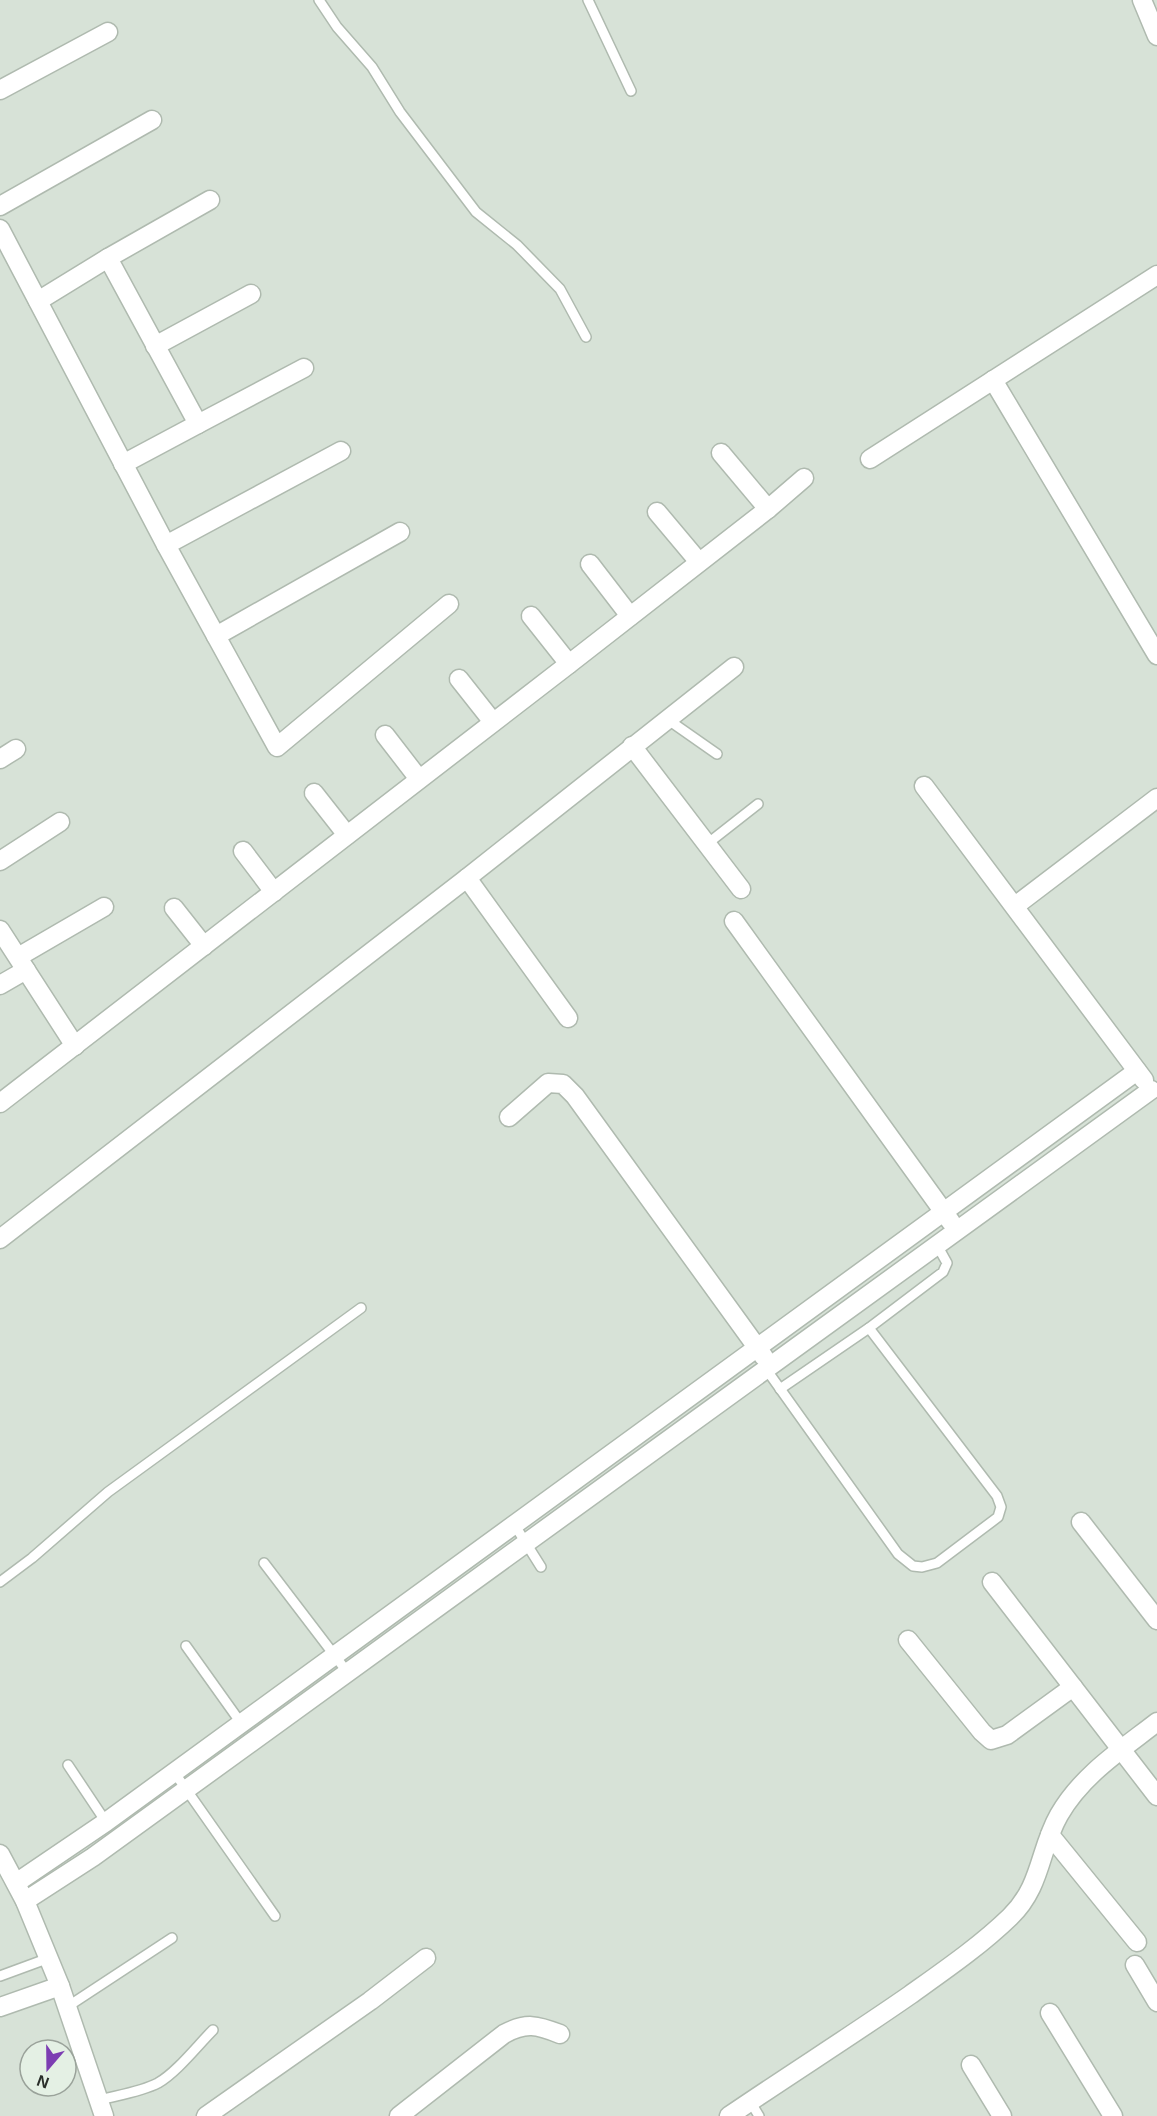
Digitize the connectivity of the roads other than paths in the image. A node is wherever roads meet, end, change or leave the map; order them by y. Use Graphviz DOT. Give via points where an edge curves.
graph roads {
  1 [pos="319,0"];
  2 [pos="588,0"];
  3 [pos="1142,0"];
  4 [pos="108,32"];
  5 [pos="1157,36"];
  6 [pos="0,90"];
  7 [pos="631,92"];
  8 [pos="152,120"];
  9 [pos="210,200"];
  10 [pos="0,206"];
  11 [pos="0,229"];
  12 [pos="108,258"];
  13 [pos="1157,275"];
  14 [pos="251,294"];
  15 [pos="38,300"];
  16 [pos="586,337"];
  17 [pos="156,346"];
  18 [pos="303,368"];
  19 [pos="993,380"];
  20 [pos="198,424"];
  21 [pos="341,451"];
  22 [pos="721,453"];
  23 [pos="870,459"];
  24 [pos="123,464"];
  25 [pos="804,478"];
  26 [pos="768,509"];
  27 [pos="657,512"];
  28 [pos="400,532"];
  29 [pos="166,545"];
  30 [pos="699,562"];
  31 [pos="590,564"];
  32 [pos="450,604"];
  33 [pos="531,616"];
  34 [pos="630,616"];
  35 [pos="216,636"];
  36 [pos="1157,655"];
  37 [pos="569,664"];
  38 [pos="734,667"];
  39 [pos="459,679"];
  40 [pos="668,719"];
  41 [pos="493,722"];
  42 [pos="385,735"];
  43 [pos="632,746"];
  44 [pos="717,754"];
  45 [pos="418,779"];
  46 [pos="924,786"];
  47 [pos="314,793"];
  48 [pos="1157,798"];
  49 [pos="758,804"];
  50 [pos="60,822"];
  51 [pos="347,835"];
  52 [pos="707,844"];
  53 [pos="243,851"];
  54 [pos="0,861"];
  55 [pos="467,878"];
  56 [pos="741,889"];
  57 [pos="274,892"];
  58 [pos="1015,906"];
  59 [pos="104,907"];
  60 [pos="174,908"];
  61 [pos="734,921"];
  62 [pos="0,930"];
  63 [pos="204,946"];
  64 [pos="22,964"];
  65 [pos="0,986"];
  66 [pos="568,1018"];
  67 [pos="75,1046"];
  68 [pos="1137,1071"];
  69 [pos="1154,1094"];
  70 [pos="0,1103"];
  71 [pos="509,1116"];
  72 [pos="944,1212"];
  73 [pos="957,1231"];
  74 [pos="0,1239"];
  75 [pos="937,1245"];
  76 [pos="361,1308"];
  77 [pos="868,1328"];
  78 [pos="756,1347"];
  79 [pos="768,1368"];
  80 [pos="780,1389"];
  81 [pos="604,1458"];
  82 [pos="618,1476"];
  83 [pos="1081,1522"];
  84 [pos="513,1524"];
  85 [pos="525,1543"];
  86 [pos="462,1562"];
  87 [pos="264,1563"];
  88 [pos="541,1568"];
  89 [pos="474,1581"];
  90 [pos="0,1582"];
  91 [pos="992,1582"];
  92 [pos="1157,1620"];
  93 [pos="908,1640"];
  94 [pos="186,1646"];
  95 [pos="334,1656"];
  96 [pos="348,1672"];
  97 [pos="1073,1687"];
  98 [pos="1157,1722"];
  99 [pos="241,1723"];
  100 [pos="1120,1750"];
  101 [pos="68,1765"];
  102 [pos="174,1772"];
  103 [pos="187,1789"];
  104 [pos="1157,1796"];
  105 [pos="106,1822"];
  106 [pos="1050,1835"];
  107 [pos="71,1847"];
  108 [pos="0,1854"];
  109 [pos="84,1863"];
  110 [pos="16,1883"];
  111 [pos="25,1901"];
  112 [pos="275,1916"];
  113 [pos="172,1938"];
  114 [pos="1137,1942"];
  115 [pos="49,1958"];
  116 [pos="426,1958"];
  117 [pos="1135,1965"];
  118 [pos="0,1976"];
  119 [pos="60,1986"];
  120 [pos="1157,2002"];
  121 [pos="0,2007"];
  122 [pos="67,2007"];
  123 [pos="1050,2013"];
  124 [pos="213,2030"];
  125 [pos="560,2034"];
  126 [pos="971,2065"];
  127 [pos="755,2109"];
  128 [pos="101,2111"];
  129 [pos="206,2116"];
  130 [pos="399,2116"];
  131 [pos="729,2116"];
  132 [pos="1002,2116"];
  133 [pos="1113,2116"];
  1 -- 16 [label="lane" via="476,212 517,245 560,289"];
  2 -- 7 [label="lane"];
  3 -- 5 [label="street"];
  4 -- 6 [label="street"];
  8 -- 10 [label="street"];
  9 -- 12 [label="street"];
  11 -- 15 [label="street"];
  12 -- 15 [label="street"];
  12 -- 17 [label="street"];
  13 -- 19 [label="street"];
  14 -- 17 [label="street"];
  15 -- 24 [label="street"];
  17 -- 20 [label="street"];
  18 -- 20 [label="street"];
  19 -- 23 [label="street"];
  19 -- 36 [label="street"];
  20 -- 24 [label="street"];
  21 -- 29 [label="street"];
  22 -- 26 [label="street"];
  24 -- 29 [label="street"];
  25 -- 26 [label="street"];
  26 -- 30 [label="street"];
  27 -- 30 [label="street"];
  28 -- 35 [label="street"];
  29 -- 35 [label="street"];
  30 -- 34 [label="street"];
  31 -- 34 [label="street"];
  32 -- 35 [label="street" via="277,747"];
  33 -- 37 [label="street"];
  34 -- 37 [label="street"];
  37 -- 41 [label="street"];
  38 -- 40 [label="street"];
  39 -- 41 [label="street"];
  40 -- 43 [label="street"];
  40 -- 44 [label="lane"];
  41 -- 45 [label="street"];
  42 -- 45 [label="street"];
  43 -- 52 [label="street"];
  43 -- 55 [label="street"];
  45 -- 51 [label="street"];
  46 -- 58 [label="street"];
  47 -- 51 [label="street"];
  48 -- 58 [label="street"];
  49 -- 52 [label="lane"];
  50 -- 54 [label="street"];
  51 -- 57 [label="street"];
  52 -- 56 [label="street"];
  53 -- 57 [label="street"];
  55 -- 66 [label="street"];
  55 -- 74 [label="street"];
  57 -- 63 [label="street"];
  58 -- 68 [label="street"];
  59 -- 64 [label="street"];
  60 -- 63 [label="street"];
  61 -- 72 [label="street"];
  62 -- 64 [label="street"];
  63 -- 67 [label="street"];
  64 -- 65 [label="street"];
  64 -- 67 [label="street"];
  67 -- 70 [label="street"];
  68 -- 69 [label="street"];
  68 -- 72 [label="street"];
  69 -- 73 [label="street"];
  71 -- 78 [label="street" via="548,1083 563,1084"];
  72 -- 73 [label="street"];
  72 -- 78 [label="street"];
  73 -- 75 [label="street"];
  75 -- 77 [label="lane" via="947,1263 943,1272"];
  75 -- 79 [label="street"];
  76 -- 90 [label="lane" via="108,1492"];
  77 -- 80 [label="lane"];
  77 -- 80 [label="lane" via="997,1496 1001,1507 998,1517 937,1563 913,1566 898,1554"];
  78 -- 79 [label="street"];
  78 -- 81 [label="street"];
  79 -- 80 [label="lane"];
  79 -- 82 [label="street"];
  81 -- 82 [label="street"];
  81 -- 84 [label="street"];
  82 -- 85 [label="street"];
  83 -- 92 [label="street"];
  84 -- 85 [label="lane"];
  84 -- 86 [label="street"];
  85 -- 88 [label="lane"];
  85 -- 89 [label="street"];
  86 -- 89 [label="street"];
  86 -- 95 [label="street"];
  87 -- 95 [label="lane"];
  89 -- 96 [label="street"];
  91 -- 97 [label="street"];
  93 -- 97 [label="street" via="992,1740 1007,1735"];
  94 -- 99 [label="lane"];
  95 -- 96 [label="lane"];
  95 -- 99 [label="street"];
  96 -- 103 [label="street"];
  97 -- 100 [label="street"];
  98 -- 100 [label="street"];
  99 -- 102 [label="street"];
  100 -- 104 [label="street"];
  100 -- 106 [label="street" via="1085,1781 1059,1814"];
  101 -- 105 [label="lane"];
  102 -- 103 [label="lane"];
  102 -- 105 [label="street"];
  103 -- 109 [label="street"];
  103 -- 112 [label="lane"];
  105 -- 107 [label="street"];
  106 -- 114 [label="street"];
  106 -- 127 [label="street" via="1033,1886 1012,1915 962,1959"];
  107 -- 109 [label="street"];
  107 -- 110 [label="street"];
  108 -- 110 [label="street"];
  109 -- 111 [label="street"];
  110 -- 111 [label="street"];
  111 -- 115 [label="street"];
  113 -- 122 [label="lane"];
  115 -- 118 [label="lane"];
  115 -- 119 [label="street"];
  116 -- 129 [label="street"];
  117 -- 120 [label="street"];
  119 -- 121 [label="street"];
  119 -- 122 [label="street"];
  122 -- 128 [label="street"];
  123 -- 133 [label="street"];
  124 -- 128 [label="lane" via="158,2083"];
  125 -- 130 [label="street" via="518,2026"];
  126 -- 132 [label="street"];
  127 -- 131 [label="street"];
}
